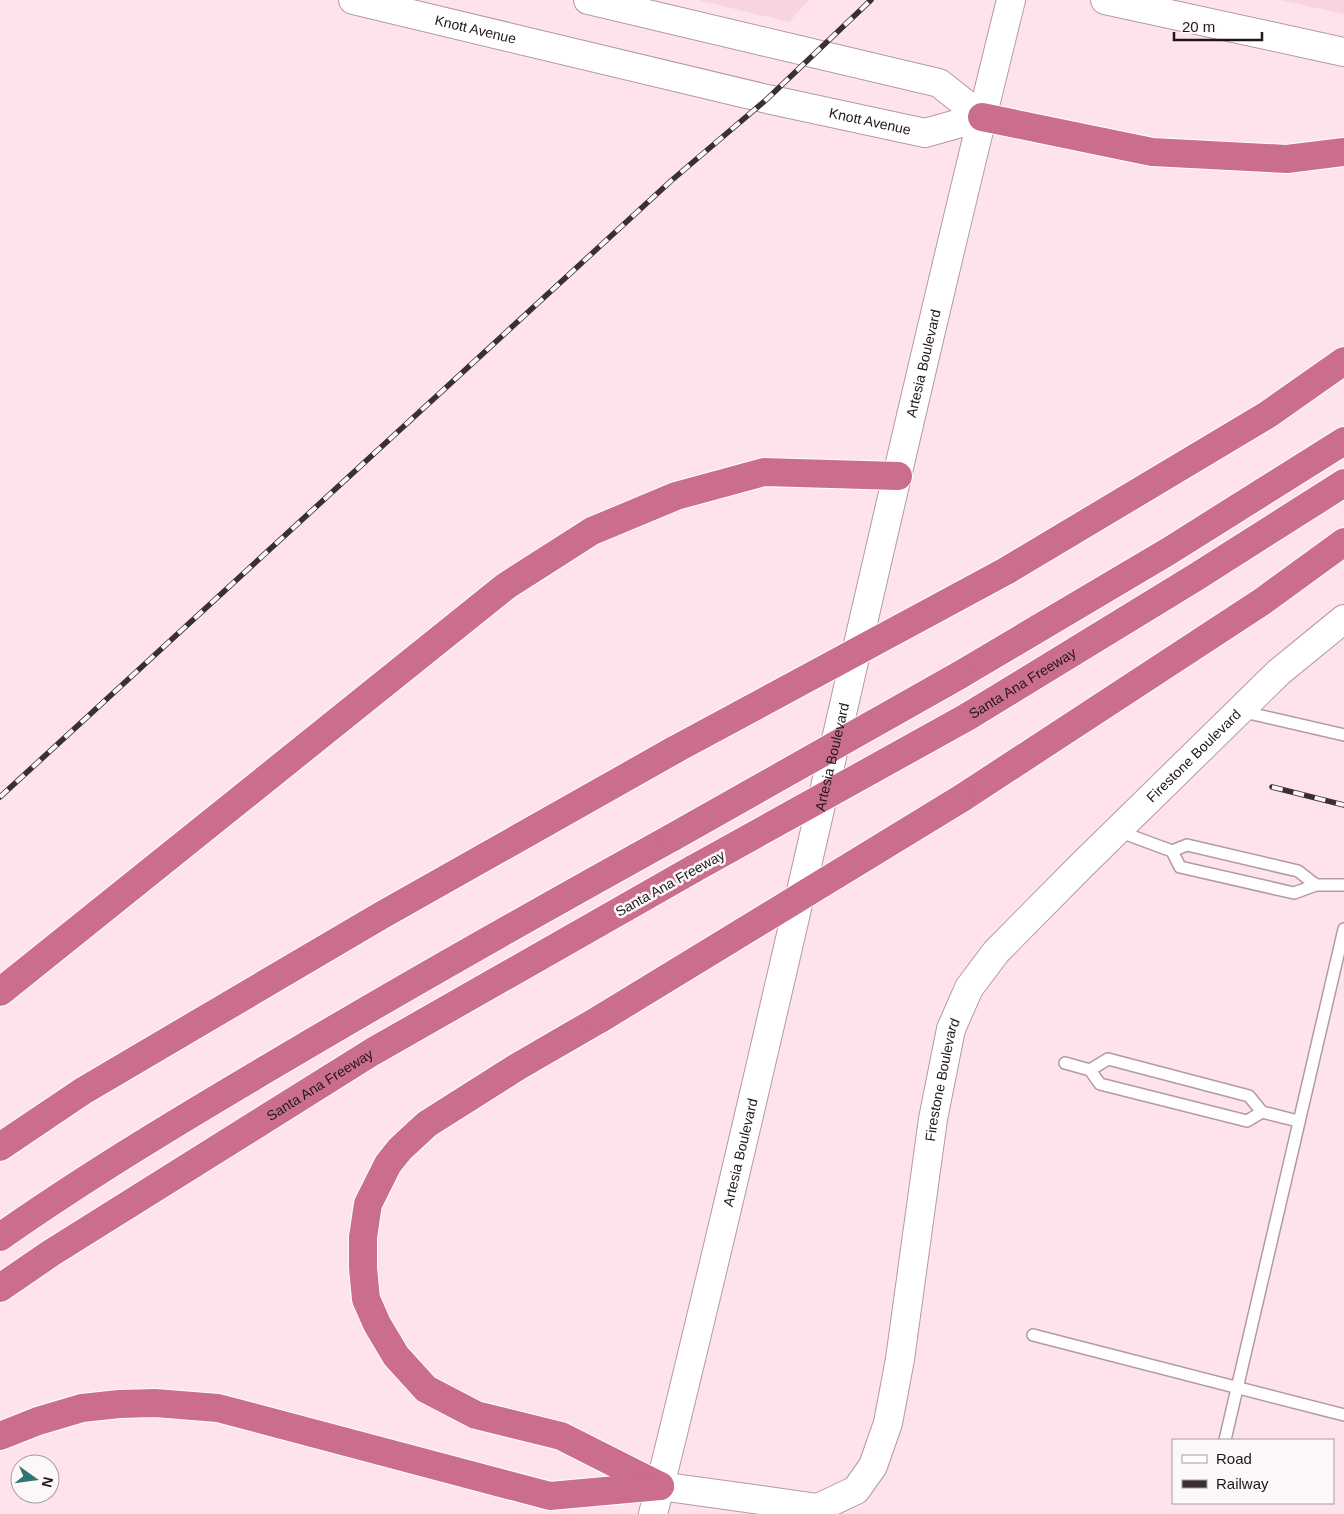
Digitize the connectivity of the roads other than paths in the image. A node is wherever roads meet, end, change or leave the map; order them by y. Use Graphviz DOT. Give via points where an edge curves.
graph roads {
  1 [pos="354,0"];
  2 [pos="588,0"];
  3 [pos="1011,0"];
  4 [pos="1105,0"];
  5 [pos="1344,52"];
  6 [pos="982,116"];
  7 [pos="1344,152"];
  8 [pos="1344,361"];
  9 [pos="1344,441"];
  10 [pos="898,476"];
  11 [pos="1344,483"];
  12 [pos="1344,542"];
  13 [pos="1344,619"];
  14 [pos="1238,711"];
  15 [pos="1344,735"];
  16 [pos="1118,831"];
  17 [pos="1172,851"];
  18 [pos="1316,885"];
  19 [pos="1344,885"];
  20 [pos="1344,929"];
  21 [pos="0,992"];
  22 [pos="1065,1062"];
  23 [pos="1090,1070"];
  24 [pos="1262,1112"];
  25 [pos="1298,1121"];
  26 [pos="0,1147"];
  27 [pos="0,1236"];
  28 [pos="0,1288"];
  29 [pos="1033,1335"];
  30 [pos="1237,1388"];
  31 [pos="1344,1415"];
  32 [pos="0,1436"];
  33 [pos="1225,1439"];
  34 [pos="660,1486"];
  35 [pos="653,1514"];
  1 -- 6 [label="main road, Knott Avenue" via="768,99 925,132"];
  2 -- 6 [label="main road" via="939,83"];
  3 -- 6 [label="main road, Artesia Boulevard"];
  4 -- 5 [label="main road"];
  6 -- 7 [label="highway" via="1152,152 1287,159"];
  6 -- 10 [label="main road, Artesia Boulevard"];
  8 -- 26 [label="highway, bridge" via="1267,415 1006,571 676,749 382,915 91,1086"];
  9 -- 27 [label="highway, bridge" via="1170,551 958,676 419,979 205,1105"];
  10 -- 21 [label="highway" via="764,472 676,496 592,531 506,586"];
  10 -- 34 [label="main road, Artesia Boulevard" via="755,1094"];
  11 -- 28 [label="highway, Santa Ana Freeway, bridge" via="967,717 372,1052"];
  12 -- 34 [label="highway, bridge" via="1263,601 962,798 427,1124 388,1164 368,1204 362,1268 366,1299 396,1356 426,1390 476,1415 561,1436"];
  13 -- 14 [label="main road, Firestone Boulevard" via="1278,672"];
  14 -- 15 [label="lane"];
  14 -- 16 [label="main road, Firestone Boulevard"];
  16 -- 17 [label="lane"];
  16 -- 34 [label="main road, Firestone Boulevard" via="996,952 969,988 951,1030 933,1119 900,1359 888,1423 873,1466 856,1490 818,1508"];
  17 -- 18 [label="lane" via="1187,845 1270,864 1298,871"];
  17 -- 18 [label="lane" via="1180,867 1294,893"];
  18 -- 19 [label="lane"];
  20 -- 25 [label="lane"];
  22 -- 23 [label="lane"];
  23 -- 24 [label="lane" via="1100,1084 1247,1121"];
  23 -- 24 [label="lane" via="1108,1059 1250,1096"];
  24 -- 25 [label="lane"];
  25 -- 30 [label="lane"];
  29 -- 30 [label="lane"];
  30 -- 31 [label="lane"];
  30 -- 33 [label="lane"];
  32 -- 34 [label="highway" via="82,1408 155,1403 218,1408 550,1496"];
  34 -- 35 [label="main road, Artesia Boulevard"];
}
